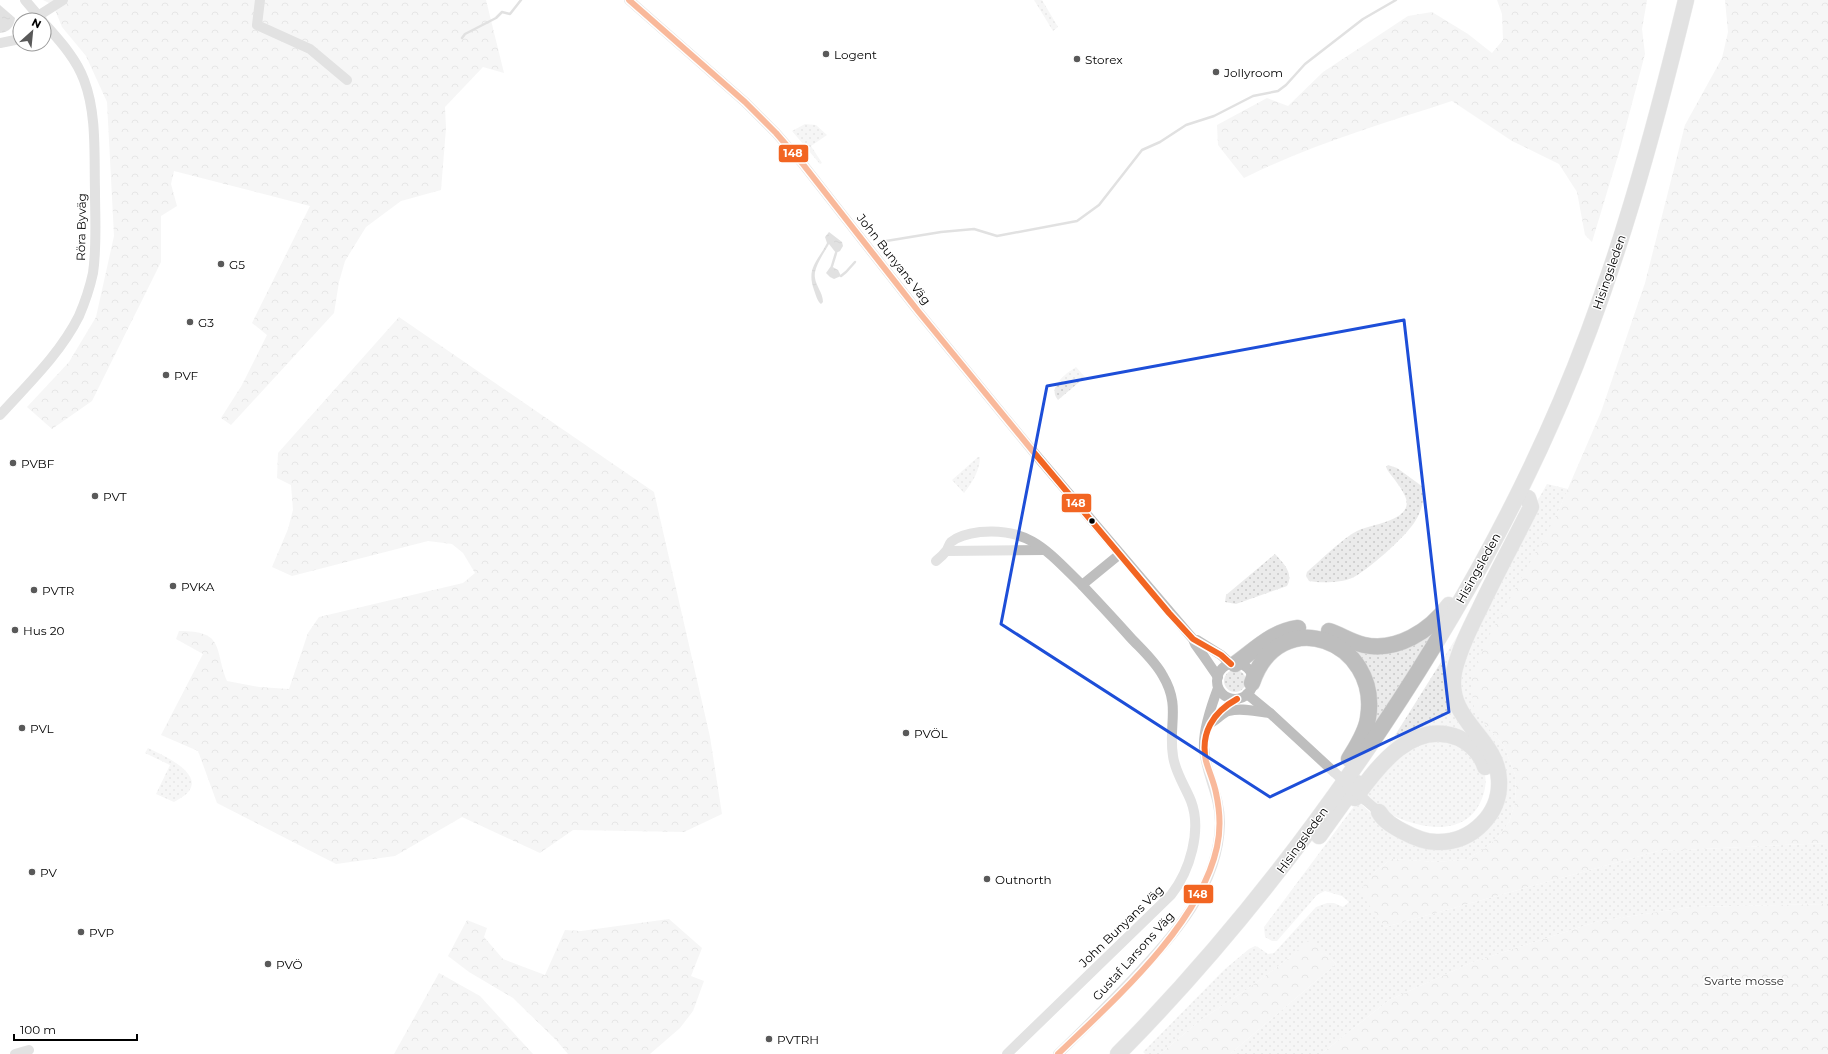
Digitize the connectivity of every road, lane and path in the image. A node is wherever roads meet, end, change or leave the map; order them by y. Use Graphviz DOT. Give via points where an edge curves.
graph roads {
  1 [pos="25,0"];
  2 [pos="64,0"];
  3 [pos="260,0"];
  4 [pos="629,0"];
  5 [pos="1686,0"];
  6 [pos="1696,0"];
  7 [pos="35,12"];
  8 [pos="50,12"];
  9 [pos="52,34"];
  10 [pos="12,41"];
  11 [pos="0,43"];
  12 [pos="347,80"];
  13 [pos="0,415"];
  14 [pos="1528,498"];
  15 [pos="1044,550"];
  16 [pos="946,551"];
  17 [pos="1120,554"];
  18 [pos="1484,560"];
  19 [pos="936,561"];
  20 [pos="1082,585"];
  21 [pos="1193,639"];
  22 [pos="1233,664"];
  23 [pos="1218,677"];
  24 [pos="1218,688"];
  25 [pos="1250,689"];
  26 [pos="1237,699"];
  27 [pos="1270,713"];
  28 [pos="1208,724"];
  29 [pos="1379,812"];
  30 [pos="1335,815"];
  31 [pos="1293,854"];
  32 [pos="29,1050"];
  33 [pos="15,1054"];
  34 [pos="1007,1054"];
  35 [pos="1058,1054"];
  36 [pos="1118,1054"];
  37 [pos="1133,1054"];
  1 -- 7 [label="street, Röra Byväg"];
  2 -- 8 [label="street"];
  3 -- 12 [label="street" via="257,25 310,49"];
  4 -- 17 [label="street, John Bunyans Väg" via="745,102 802,162 918,311"];
  5 -- 18 [label="highway, Hisingsleden" via="1642,170 1598,306 1562,399"];
  6 -- 14 [label="highway, Hisingsleden" via="1663,133 1626,256 1585,370"];
  9 -- 13 [label="street, Röra Byväg" via="76,63 84,79 90,102 93,123 96,235 94,261 88,291 69,334 55,354"];
  10 -- 11 [label="street"];
  14 -- 29 [label="highway" via="1531,508 1476,616 1454,675 1454,694 1460,712 1488,748 1496,764 1499,786 1494,807 1483,824 1473,833 1455,840 1439,842 1407,834 1382,819"];
  14 -- 30 [label="highway, Hisingsleden" via="1450,640"];
  15 -- 16 [label="street"];
  15 -- 16 [label="street, John Bunyans Väg" via="1014,532 992,531 960,537 951,542"];
  15 -- 20 [label="street, John Bunyans Väg"];
  16 -- 19 [label="street, John Bunyans Väg"];
  17 -- 20 [label="street"];
  17 -- 21 [label="street, John Bunyans Väg"];
  18 -- 22 [label="highway" via="1475,563 1440,616 1427,629 1411,638 1385,646 1368,645 1322,629 1298,628 1271,636"];
  18 -- 31 [label="highway, Hisingsleden" via="1430,653 1359,761"];
  20 -- 34 [label="street, John Bunyans Väg" via="1156,665 1167,683 1174,708 1171,736 1174,761 1193,806 1195,834 1188,863 1171,895"];
  21 -- 22 [label="street, John Bunyans Väg"];
  21 -- 23 [label="street, John Bunyans Väg"];
  22 -- 23 [label="street" via="1224,667"];
  22 -- 25 [label="street" via="1248,669 1252,676"];
  23 -- 24 [label="street"];
  24 -- 26 [label="street" via="1226,697"];
  24 -- 28 [label="street, Gustaf Larsons Väg"];
  25 -- 26 [label="street"];
  25 -- 27 [label="street"];
  25 -- 31 [label="highway" via="1260,664 1278,645 1291,639 1306,638 1324,640 1346,652 1358,664 1368,687 1370,704 1364,731 1327,797 1294,841"];
  26 -- 28 [label="street, Gustaf Larsons Väg" via="1219,710"];
  27 -- 28 [label="street" via="1229,711"];
  27 -- 29 [label="street, bridge"];
  28 -- 35 [label="street, Gustaf Larsons Väg" via="1204,747 1217,798 1220,824 1216,853 1206,881 1173,934 1116,997"];
  29 -- 30 [label="highway" via="1427,831 1447,831 1463,826 1478,813 1486,797 1488,775 1483,761 1473,748 1457,738 1438,734 1416,738 1390,755 1373,773 1349,807"];
  30 -- 37 [label="highway, Hisingsleden" via="1232,946"];
  31 -- 36 [label="highway, Hisingsleden" via="1200,966"];
  32 -- 33 [label="street"];
}
